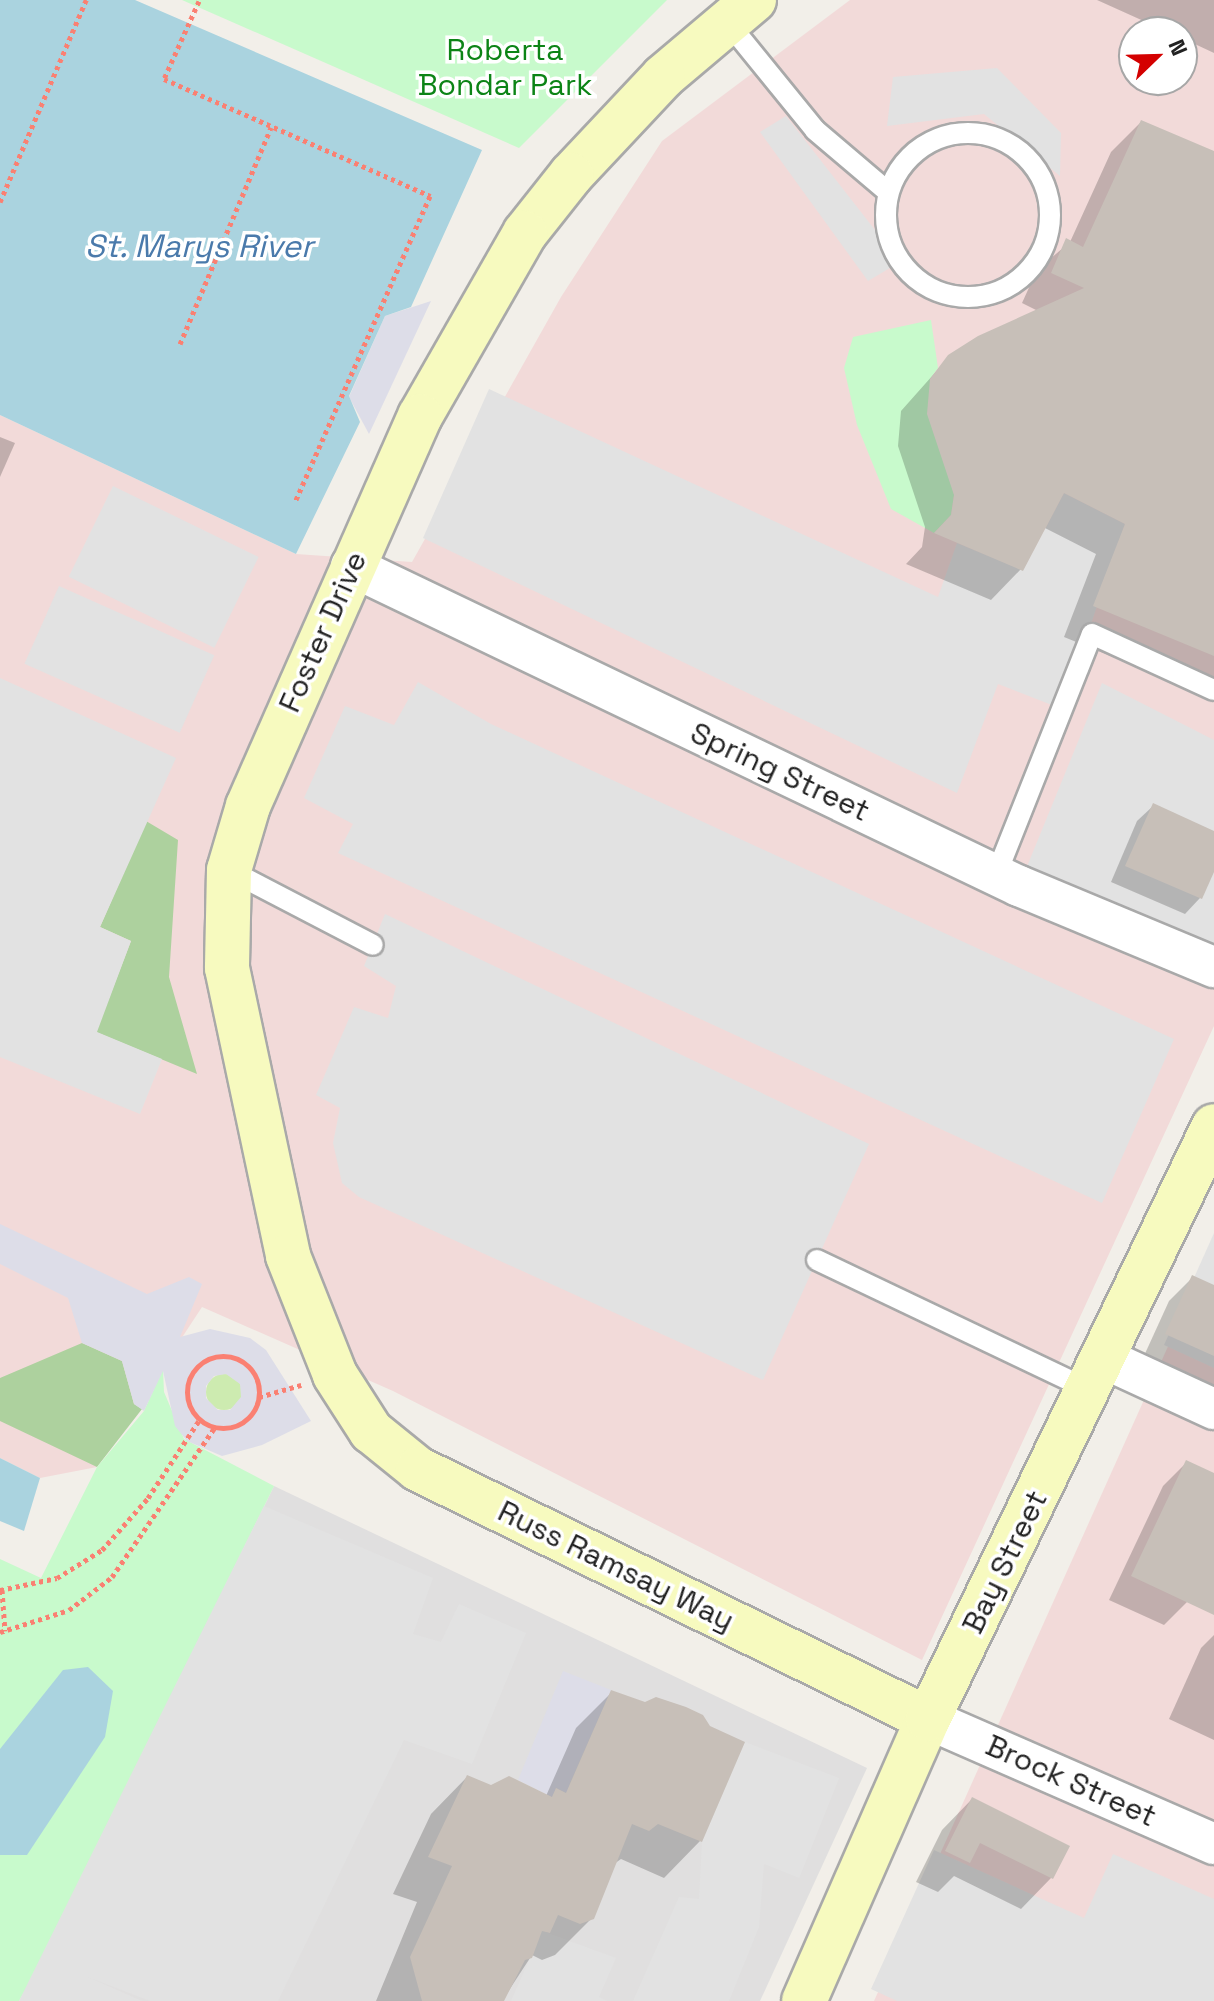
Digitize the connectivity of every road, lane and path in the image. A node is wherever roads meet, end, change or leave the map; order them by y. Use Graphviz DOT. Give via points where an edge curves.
graph roads {
  1 [pos="86,0"];
  2 [pos="199,1"];
  3 [pos="742,12"];
  4 [pos="271,126"];
  5 [pos="888,192"];
  6 [pos="0,202"];
  7 [pos="180,344"];
  8 [pos="295,502"];
  9 [pos="351,566"];
  10 [pos="1214,690"];
  11 [pos="229,870"];
  12 [pos="996,875"];
  13 [pos="373,945"];
  14 [pos="1214,967"];
  15 [pos="1214,1126"];
  16 [pos="817,1260"];
  17 [pos="1096,1374"];
  18 [pos="335,1375"];
  19 [pos="1214,1409"];
  20 [pos="200,1419"];
  21 [pos="215,1427"];
  22 [pos="1,1590"];
  23 [pos="2,1632"];
  24 [pos="928,1719"];
  25 [pos="1214,1844"];
  26 [pos="804,2001"];
  1 -- 6 [label="path"];
  2 -- 4 [label="path" via="164,79"];
  3 -- 5 [label="lane" via="815,130"];
  3 -- 9 [label="street, Foster Drive" via="663,77 525,233 420,416"];
  4 -- 7 [label="path"];
  4 -- 8 [label="path" via="430,196"];
  5 -- 5 [label="lane" via="890,240 900,262 920,282 945,294 973,298 1000,292 1032,266 1050,229 1050,201 1041,174 1012,145 972,131 919,147 900,167"];
  9 -- 11 [label="street, Foster Drive" via="248,806"];
  9 -- 12 [label="street, Spring Street"];
  10 -- 12 [label="lane" via="1092,634"];
  11 -- 13 [label="lane"];
  11 -- 18 [label="street, Foster Drive" via="227,968 288,1256"];
  12 -- 14 [label="street, Spring Street"];
  15 -- 17 [label="street, Bay Street"];
  16 -- 17 [label="lane"];
  17 -- 19 [label="street"];
  17 -- 24 [label="street, Bay Street"];
  18 -- 24 [label="street, Russ Ramsay Way" via="371,1431 418,1469"];
  20 -- 21 [label="path"];
  20 -- 21 [label="path" via="187,1396 189,1381 209,1359 239,1360 258,1382 259,1397 244,1422"];
  20 -- 22 [label="path" via="148,1498 102,1550 57,1578"];
  21 -- 23 [label="path" via="112,1577 69,1610"];
  22 -- 23 [label="path"];
  24 -- 25 [label="street, Brock Street"];
  24 -- 26 [label="street, Bay Street"];
}
